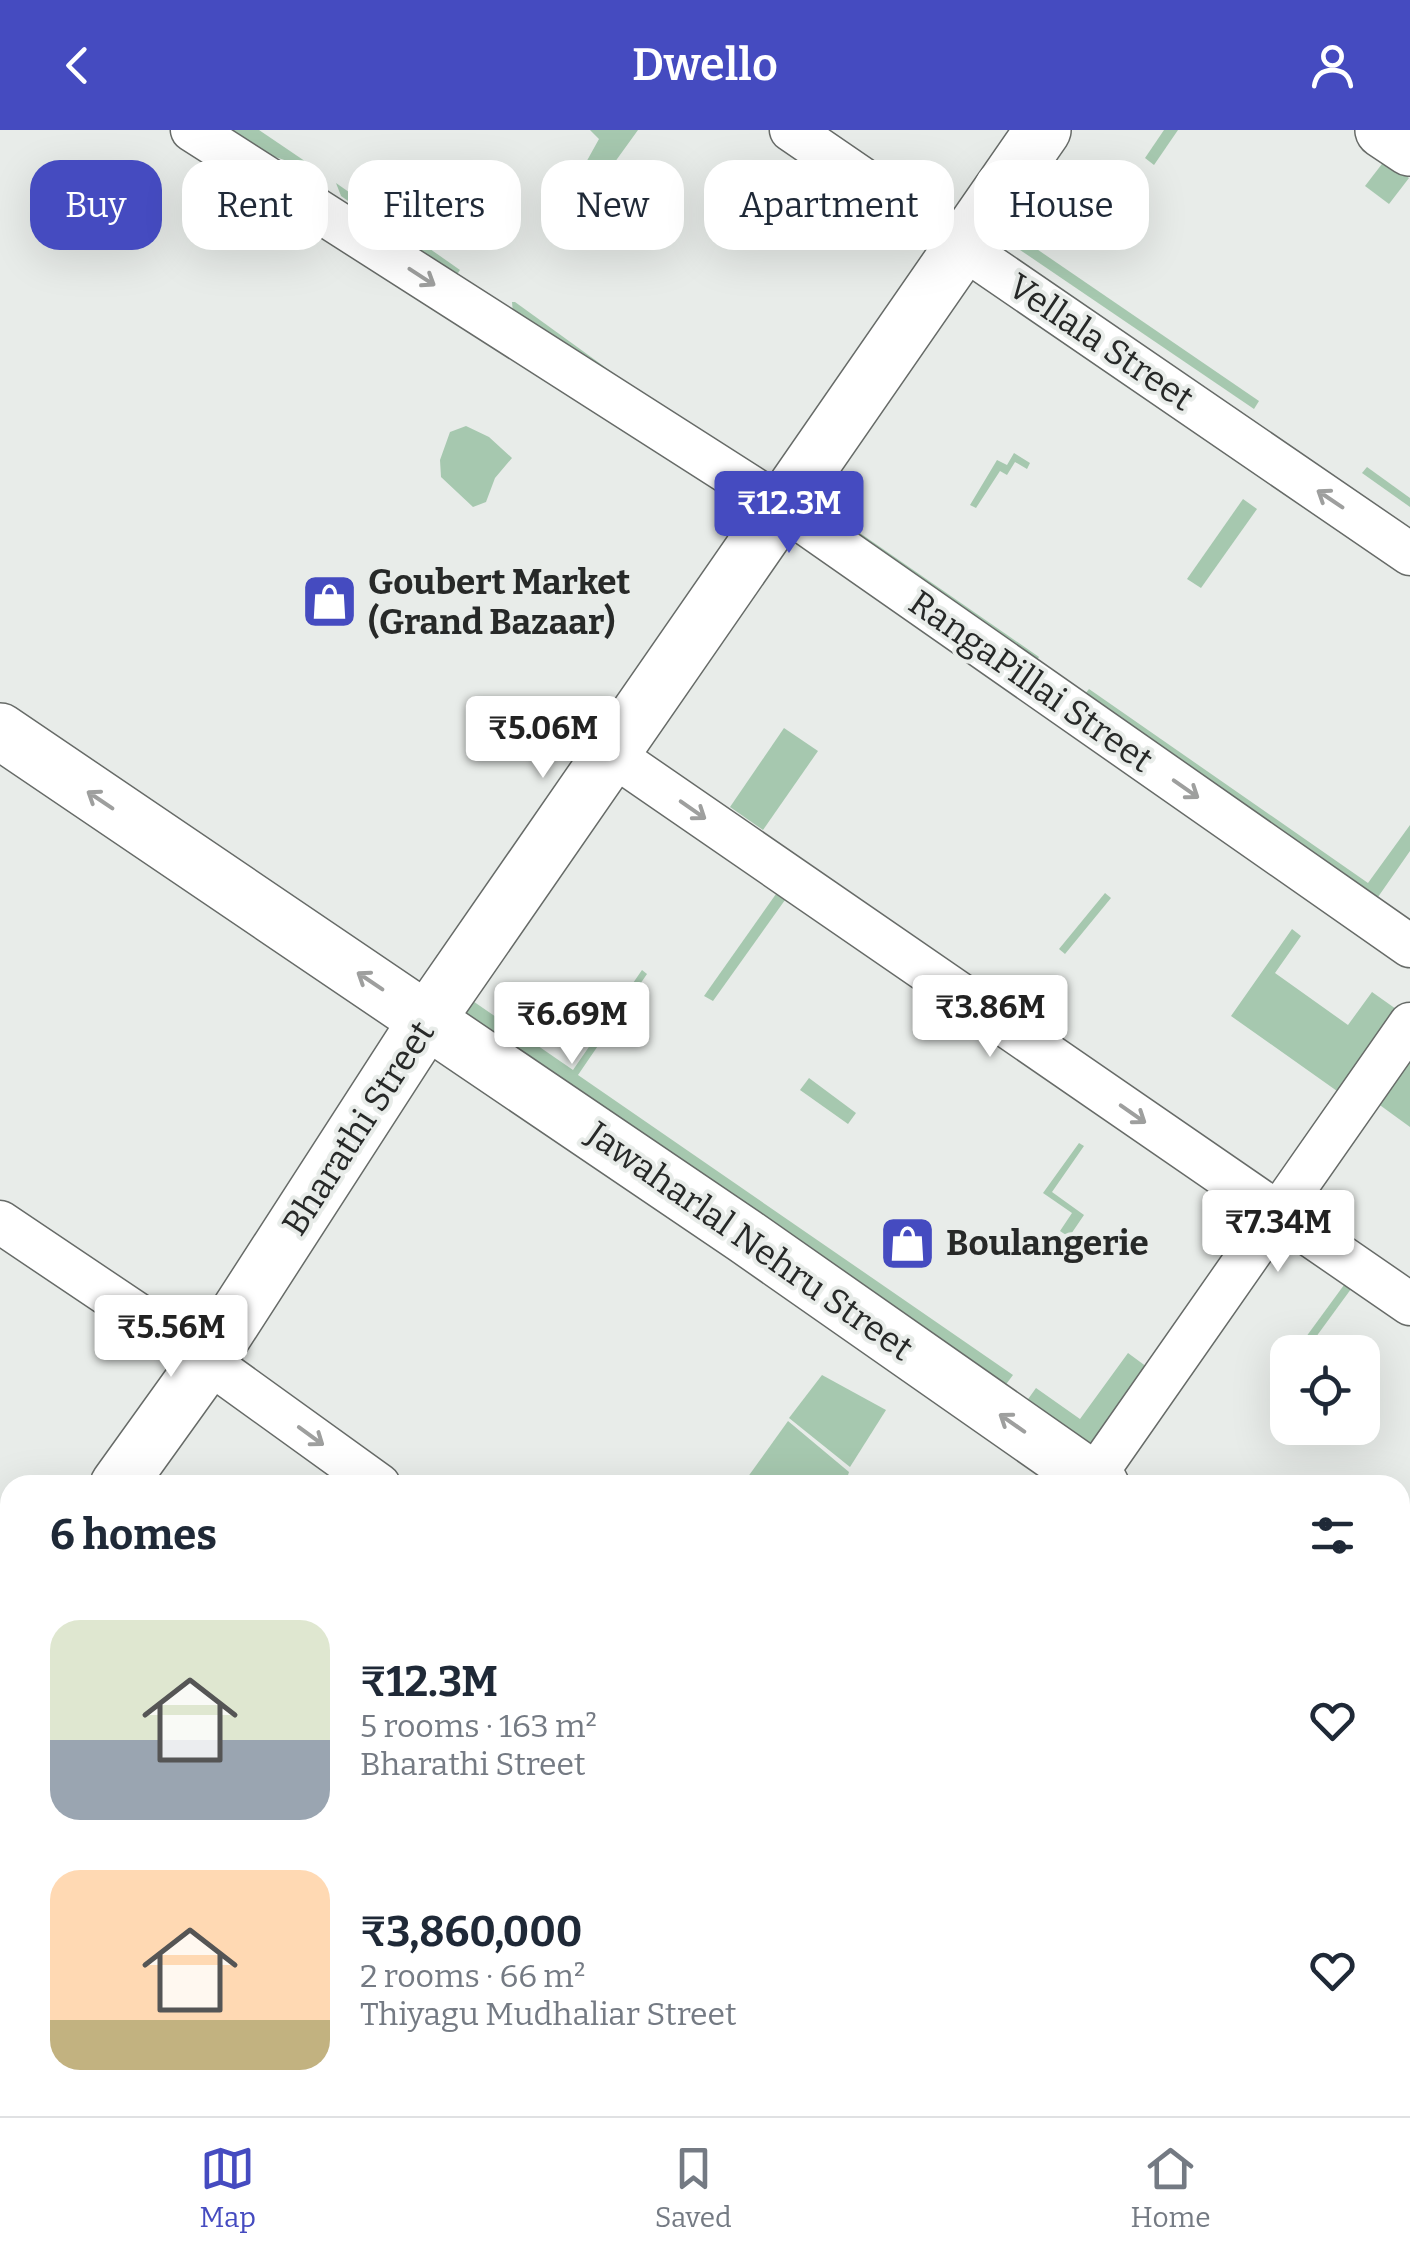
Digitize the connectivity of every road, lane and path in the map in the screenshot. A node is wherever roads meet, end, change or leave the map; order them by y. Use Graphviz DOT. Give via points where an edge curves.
graph roads {
  1 [pos="192,130"];
  2 [pos="792,130"];
  3 [pos="1043,130"];
  4 [pos="1384,130"];
  5 [pos="1410,148"];
  6 [pos="962,247"];
  7 [pos="782,507"];
  8 [pos="1410,554"];
  9 [pos="0,731"];
  10 [pos="612,755"];
  11 [pos="1410,946"];
  12 [pos="427,1020"];
  13 [pos="1410,1024"];
  14 [pos="1277,1214"];
  15 [pos="0,1222"];
  16 [pos="1410,1304"];
  17 [pos="208,1361"];
  18 [pos="125,1475"];
  19 [pos="365,1475"];
  20 [pos="1083,1475"];
  21 [pos="1099,1475"];
  1 -- 7 [label="street, RangaPillai Street, one-way"];
  2 -- 6 [label="street, Vellala Street"];
  3 -- 6 [label="street, Bharathi Street"];
  4 -- 5 [label="street"];
  6 -- 7 [label="street, Bharathi Street"];
  8 -- 6 [label="street, Vellala Street, one-way"];
  7 -- 10 [label="street, Bharathi Street"];
  7 -- 11 [label="street, RangaPillai Street, one-way"];
  12 -- 9 [label="street, Jawaharlal Nehru Street, one-way"];
  10 -- 12 [label="street, Bharathi Street"];
  10 -- 14 [label="street, one-way"];
  12 -- 17 [label="street, Bharathi Street"];
  20 -- 12 [label="street, Jawaharlal Nehru Street, one-way"];
  13 -- 14 [label="street"];
  14 -- 16 [label="street"];
  14 -- 21 [label="street"];
  15 -- 17 [label="street"];
  17 -- 18 [label="street, Bharathi Street"];
  17 -- 19 [label="street, one-way"];
}
